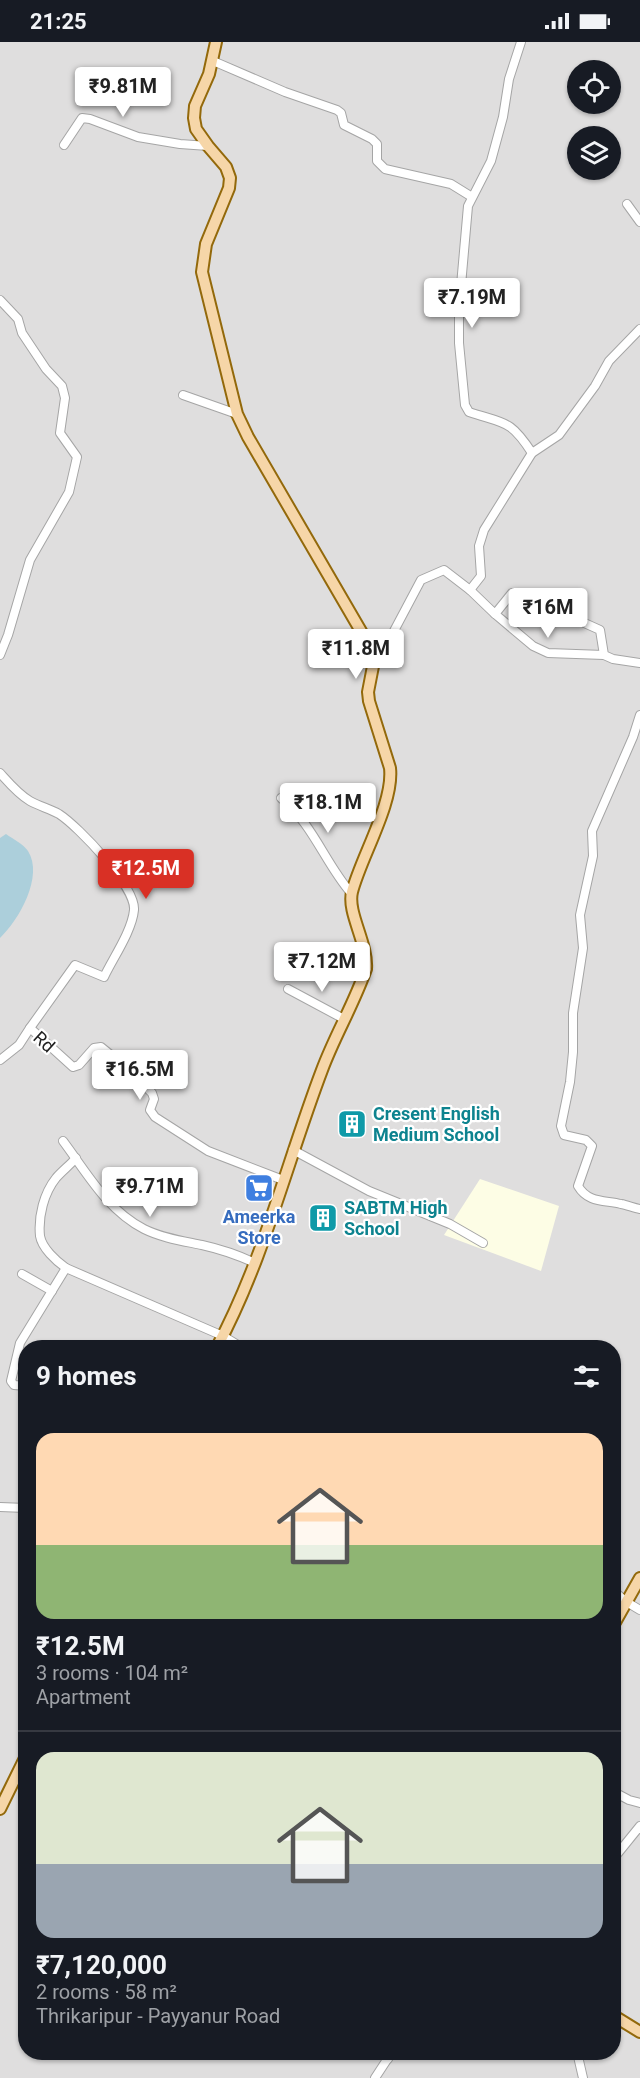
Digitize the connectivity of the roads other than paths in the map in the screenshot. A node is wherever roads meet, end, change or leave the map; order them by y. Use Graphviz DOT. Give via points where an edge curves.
graph roads {
  1 [pos="216,42"];
  2 [pos="521,42"];
  3 [pos="213,61"];
  4 [pos="64,145"];
  5 [pos="208,146"];
  6 [pos="472,197"];
  7 [pos="627,204"];
  8 [pos="640,222"];
  9 [pos="0,300"];
  10 [pos="640,329"];
  11 [pos="183,395"];
  12 [pos="237,414"];
  13 [pos="532,453"];
  14 [pos="470,590"];
  15 [pos="495,614"];
  16 [pos="0,655"];
  17 [pos="604,655"];
  18 [pos="374,661"];
  19 [pos="640,663"];
  20 [pos="640,716"];
  21 [pos="0,773"];
  22 [pos="281,798"];
  23 [pos="351,893"];
  24 [pos="288,989"];
  25 [pos="344,1019"];
  26 [pos="30,1028"];
  27 [pos="0,1060"];
  28 [pos="63,1141"];
  29 [pos="293,1150"];
  30 [pos="76,1158"];
  31 [pos="283,1180"];
  32 [pos="640,1209"];
  33 [pos="483,1243"];
  34 [pos="255,1263"];
  35 [pos="66,1268"];
  36 [pos="22,1274"];
  37 [pos="52,1291"];
  38 [pos="223,1336"];
  39 [pos="22,1340"];
  40 [pos="221,1340"];
  41 [pos="230,1340"];
  42 [pos="18,1351"];
  43 [pos="18,1385"];
  44 [pos="0,1507"];
  45 [pos="18,1508"];
  46 [pos="640,1578"];
  47 [pos="621,1597"];
  48 [pos="625,1601"];
  49 [pos="621,1609"];
  50 [pos="640,1610"];
  51 [pos="18,1772"];
  52 [pos="621,1796"];
  53 [pos="640,1803"];
  54 [pos="0,1809"];
  55 [pos="640,1826"];
  56 [pos="621,1849"];
  57 [pos="621,2020"];
  58 [pos="640,2032"];
  59 [pos="387,2060"];
  60 [pos="579,2060"];
  61 [pos="375,2078"];
  62 [pos="583,2078"];
  1 -- 3 [label="main road"];
  2 -- 6 [label="street" via="491,161"];
  3 -- 5 [label="main road" via="194,118 196,129"];
  3 -- 6 [label="street" via="337,110 344,125 377,144 377,161 385,169 452,184"];
  4 -- 5 [label="street" via="82,118 138,137"];
  5 -- 12 [label="main road" via="230,178 206,244 202,272"];
  6 -- 13 [label="street" via="459,308 465,405 469,412 509,424"];
  7 -- 8 [label="street"];
  9 -- 16 [label="street" via="18,319 21,333 62,386 65,398 60,433 77,457 69,492 30,560"];
  10 -- 13 [label="street" via="609,361 596,386 559,435"];
  11 -- 12 [label="street"];
  12 -- 18 [label="main road" via="369,645"];
  13 -- 14 [label="street" via="484,530 479,546 481,576"];
  14 -- 15 [label="street"];
  14 -- 18 [label="street" via="444,570 421,580"];
  15 -- 17 [label="street" via="533,646 548,653"];
  15 -- 17 [label="street" via="512,593 520,594 600,630"];
  17 -- 19 [label="street"];
  18 -- 23 [label="main road" via="369,701 391,778"];
  20 -- 32 [label="street" via="592,831 593,856 580,915 583,948 573,1013 571,1072 561,1131 592,1146 578,1186 581,1192 588,1198"];
  21 -- 26 [label="street" via="20,794 59,814 102,853 126,887 134,908 104,977 75,965"];
  22 -- 23 [label="street" via="315,836 330,866"];
  23 -- 25 [label="main road" via="367,958 361,985"];
  24 -- 25 [label="street"];
  25 -- 29 [label="main road"];
  26 -- 27 [label="street, Rd" via="19,1045"];
  26 -- 31 [label="street, Rd" via="73,1067 100,1047 152,1093 150,1110 155,1117 208,1151"];
  28 -- 30 [label="street"];
  29 -- 31 [label="main road"];
  29 -- 33 [label="street" via="369,1191 450,1224"];
  30 -- 34 [label="street" via="110,1203 145,1229"];
  30 -- 35 [label="street" via="49,1189 41,1213 40,1237 55,1260"];
  31 -- 34 [label="main road"];
  34 -- 38 [label="main road"];
  35 -- 37 [label="street"];
  35 -- 38 [label="street"];
  36 -- 37 [label="street"];
  37 -- 39 [label="street"];
  38 -- 40 [label="main road"];
  38 -- 41 [label="street"];
  42 -- 43 [label="street" via="11,1381"];
  44 -- 45 [label="street"];
  46 -- 48 [label="main road"];
  47 -- 48 [label="street"];
  48 -- 49 [label="main road"];
  48 -- 50 [label="street"];
  51 -- 54 [label="main road"];
  52 -- 53 [label="street"];
  55 -- 56 [label="street"];
  57 -- 58 [label="main road"];
  59 -- 61 [label="street"];
  60 -- 62 [label="street"];
}
